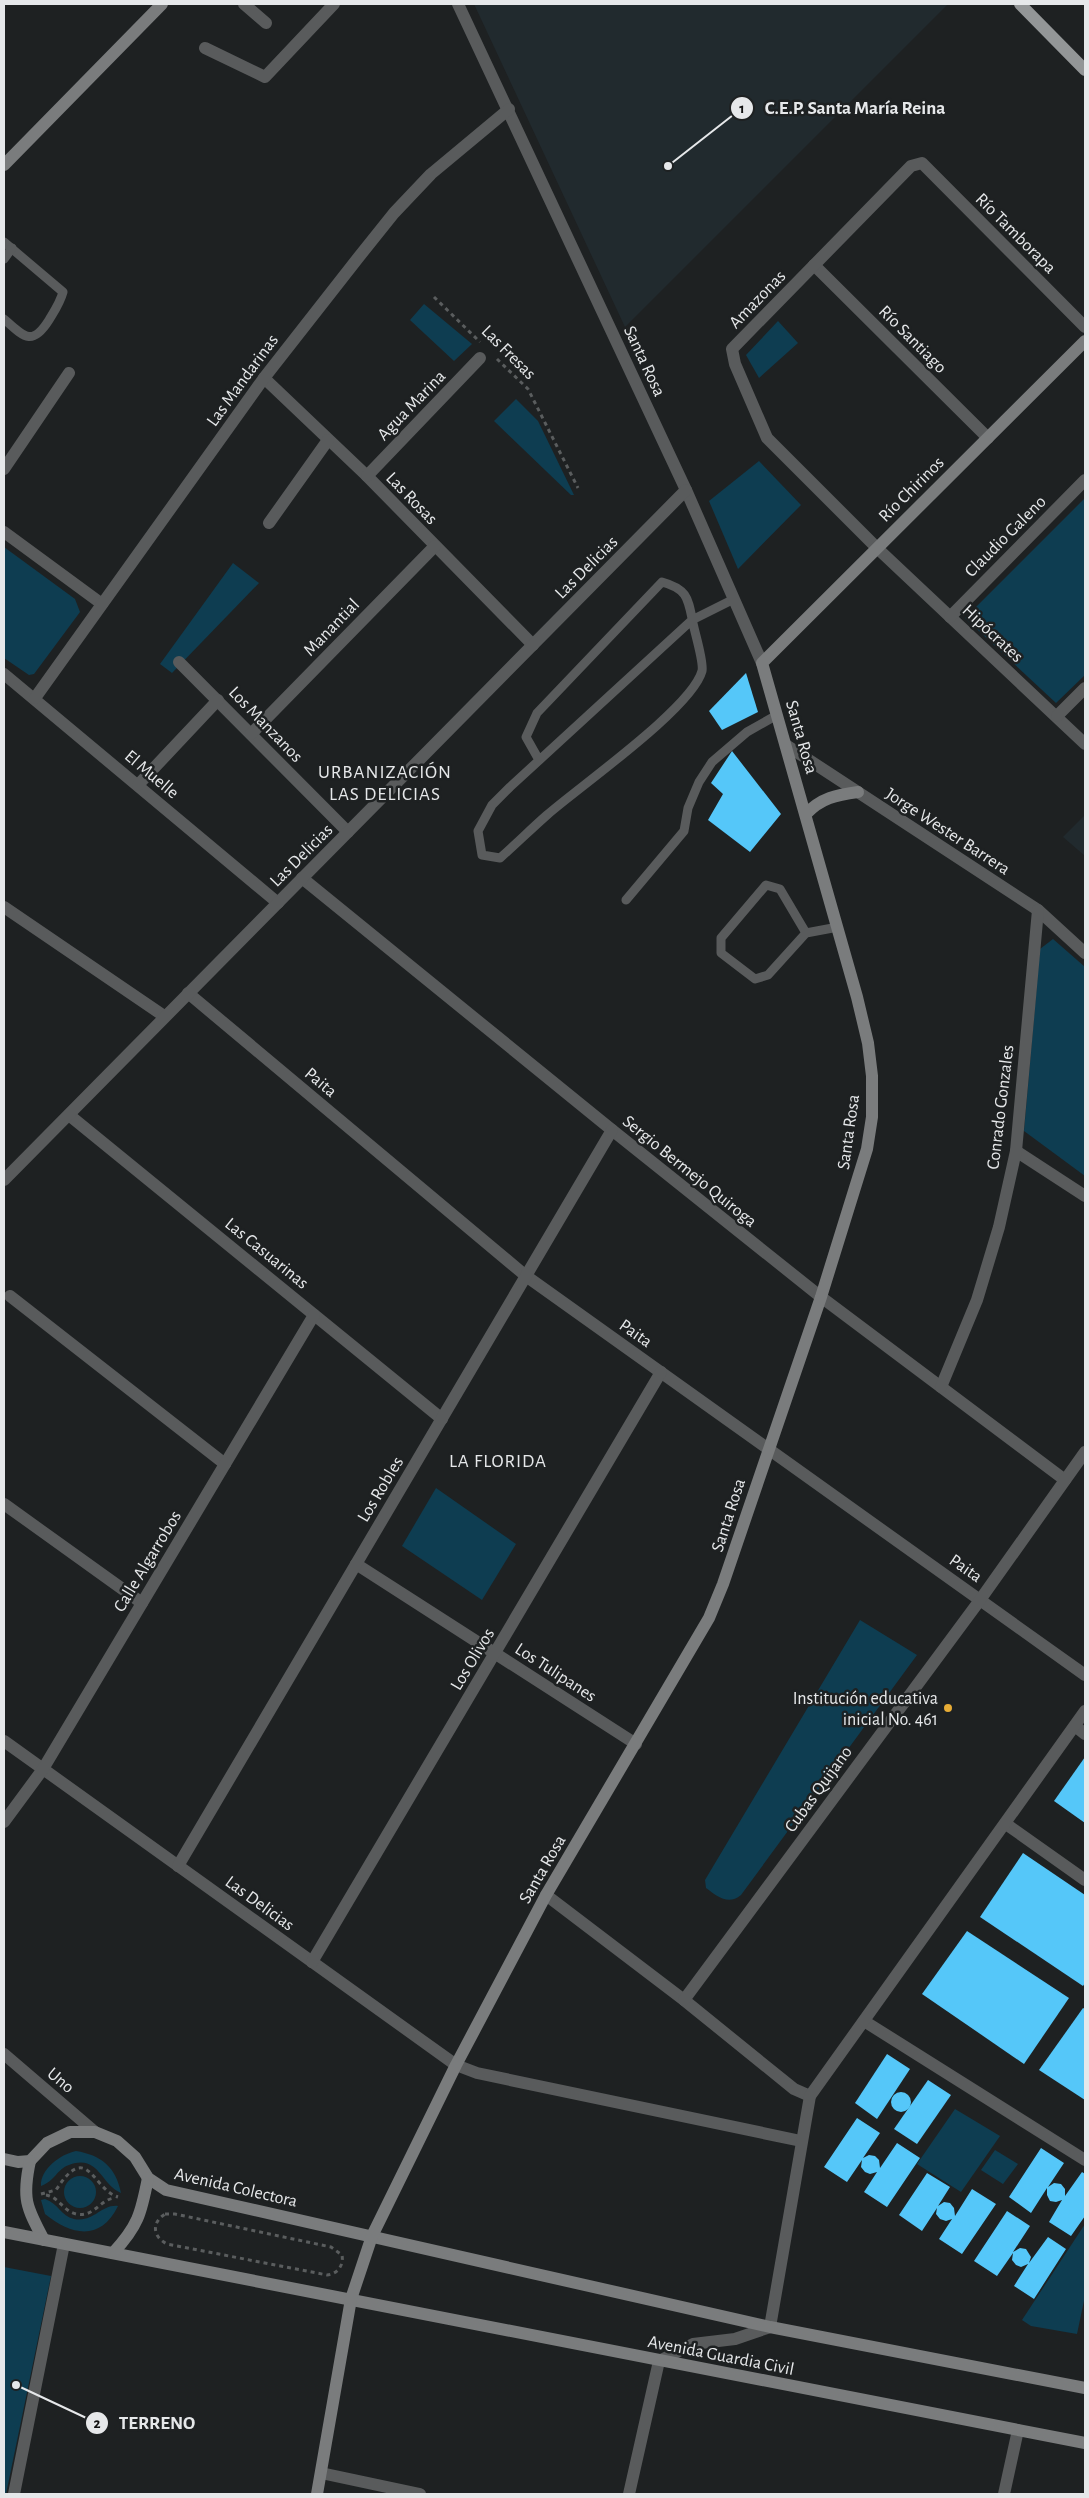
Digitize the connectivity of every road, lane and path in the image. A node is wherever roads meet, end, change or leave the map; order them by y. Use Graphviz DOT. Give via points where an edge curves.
graph roads {
  1 [pos="162,4"];
  2 [pos="244,4"];
  3 [pos="334,4"];
  4 [pos="458,4"];
  5 [pos="1021,4"];
  6 [pos="266,23"];
  7 [pos="205,48"];
  8 [pos="1085,70"];
  9 [pos="509,110"];
  10 [pos="5,159"];
  11 [pos="922,163"];
  12 [pos="4,242"];
  13 [pos="12,248"];
  14 [pos="4,259"];
  15 [pos="814,265"];
  16 [pos="434,297"];
  17 [pos="4,320"];
  18 [pos="1085,327"];
  19 [pos="1085,341"];
  20 [pos="481,344"];
  21 [pos="495,357"];
  22 [pos="480,358"];
  23 [pos="69,373"];
  24 [pos="264,378"];
  25 [pos="988,438"];
  26 [pos="328,440"];
  27 [pos="4,469"];
  28 [pos="367,476"];
  29 [pos="1085,480"];
  30 [pos="578,488"];
  31 [pos="686,490"];
  32 [pos="269,523"];
  33 [pos="4,532"];
  34 [pos="435,546"];
  35 [pos="877,548"];
  36 [pos="734,598"];
  37 [pos="102,604"];
  38 [pos="950,617"];
  39 [pos="692,620"];
  40 [pos="533,645"];
  41 [pos="179,662"];
  42 [pos="762,663"];
  43 [pos="4,674"];
  44 [pos="1085,688"];
  45 [pos="35,698"];
  46 [pos="218,700"];
  47 [pos="777,714"];
  48 [pos="1057,716"];
  49 [pos="251,734"];
  50 [pos="1085,744"];
  51 [pos="786,745"];
  52 [pos="539,760"];
  53 [pos="138,785"];
  54 [pos="858,792"];
  55 [pos="806,814"];
  56 [pos="348,832"];
  57 [pos="302,878"];
  58 [pos="626,900"];
  59 [pos="278,903"];
  60 [pos="5,909"];
  61 [pos="1038,910"];
  62 [pos="838,927"];
  63 [pos="806,933"];
  64 [pos="1085,953"];
  65 [pos="188,993"];
  66 [pos="164,1016"];
  67 [pos="69,1115"];
  68 [pos="612,1130"];
  69 [pos="1016,1151"];
  70 [pos="4,1180"];
  71 [pos="1085,1196"];
  72 [pos="526,1276"];
  73 [pos="10,1296"];
  74 [pos="821,1297"];
  75 [pos="314,1315"];
  76 [pos="661,1372"];
  77 [pos="941,1387"];
  78 [pos="442,1419"];
  79 [pos="768,1449"];
  80 [pos="1085,1452"];
  81 [pos="225,1464"];
  82 [pos="1065,1480"];
  83 [pos="4,1504"];
  84 [pos="356,1564"];
  85 [pos="980,1600"];
  86 [pos="142,1603"];
  87 [pos="496,1653"];
  88 [pos="1085,1675"];
  89 [pos="1085,1711"];
  90 [pos="1080,1730"];
  91 [pos="4,1741"];
  92 [pos="636,1744"];
  93 [pos="43,1769"];
  94 [pos="4,1822"];
  95 [pos="1006,1824"];
  96 [pos="178,1866"];
  97 [pos="1085,1880"];
  98 [pos="546,1895"];
  99 [pos="312,1962"];
  100 [pos="684,2000"];
  101 [pos="864,2021"];
  102 [pos="4,2054"];
  103 [pos="456,2065"];
  104 [pos="810,2096"];
  105 [pos="96,2132"];
  106 [pos="801,2141"];
  107 [pos="4,2159"];
  108 [pos="1085,2160"];
  109 [pos="30,2161"];
  110 [pos="148,2178"];
  111 [pos="40,2194"];
  112 [pos="4,2232"];
  113 [pos="372,2236"];
  114 [pos="44,2240"];
  115 [pos="64,2244"];
  116 [pos="167,2244"];
  117 [pos="113,2253"];
  118 [pos="351,2299"];
  119 [pos="770,2327"];
  120 [pos="659,2361"];
  121 [pos="1085,2388"];
  122 [pos="1018,2430"];
  123 [pos="1085,2443"];
  124 [pos="321,2473"];
  125 [pos="14,2494"];
  126 [pos="317,2494"];
  127 [pos="420,2494"];
  128 [pos="629,2494"];
  129 [pos="1004,2494"];
  1 -- 10 [label="street"];
  2 -- 6 [label="street"];
  3 -- 7 [label="street" via="265,78"];
  4 -- 9 [label="street, Santa Rosa"];
  5 -- 8 [label="main road"];
  9 -- 24 [label="street, Las Mandarinas" via="431,174 394,214"];
  9 -- 31 [label="street, Santa Rosa"];
  11 -- 15 [label="street, Amazonas" via="911,166"];
  11 -- 18 [label="street, Río Tamborapa"];
  12 -- 13 [label="lane"];
  13 -- 14 [label="lane"];
  13 -- 17 [label="lane" via="63,292 61,301 40,333 33,337 21,334"];
  15 -- 25 [label="street, Río Santiago"];
  15 -- 35 [label="street, Amazonas" via="732,349 734,364 767,438"];
  16 -- 20 [label="path, Las Fresas"];
  19 -- 25 [label="street, Río Chirinos"];
  21 -- 30 [label="path, Las Fresas" via="528,389"];
  22 -- 28 [label="street, Agua Marina"];
  23 -- 27 [label="street"];
  24 -- 26 [label="street, Las Rosas"];
  24 -- 37 [label="street, Las Mandarinas"];
  25 -- 35 [label="street, Río Chirinos"];
  26 -- 28 [label="street, Las Rosas"];
  26 -- 32 [label="street"];
  28 -- 34 [label="street, Las Rosas"];
  29 -- 38 [label="street, Claudio Galeno"];
  31 -- 36 [label="street, Santa Rosa"];
  31 -- 40 [label="street, Las Delicias"];
  33 -- 37 [label="street"];
  34 -- 40 [label="street, Las Rosas"];
  34 -- 49 [label="street, Manantial"];
  35 -- 38 [label="street, Hipócrates"];
  35 -- 42 [label="street, Río Chirinos"];
  36 -- 39 [label="lane"];
  36 -- 42 [label="street, Santa Rosa"];
  37 -- 45 [label="street, Las Mandarinas"];
  38 -- 48 [label="street, Hipócrates"];
  39 -- 52 [label="lane"];
  39 -- 52 [label="lane" via="687,596 675,586 662,582 537,713 526,737"];
  39 -- 52 [label="lane" via="703,670 695,686 676,708 500,858 482,854 478,831 492,805"];
  40 -- 56 [label="street, Las Delicias"];
  41 -- 46 [label="street, Los Manzanos"];
  42 -- 47 [label="street, Santa Rosa"];
  43 -- 45 [label="street, El Muelle"];
  44 -- 48 [label="street"];
  45 -- 53 [label="street, El Muelle"];
  46 -- 49 [label="street, Los Manzanos"];
  46 -- 53 [label="street"];
  47 -- 51 [label="street, Santa Rosa"];
  47 -- 58 [label="lane" via="747,732 712,762 688,808 684,831"];
  48 -- 50 [label="street, Hipócrates"];
  49 -- 56 [label="street, Los Manzanos"];
  51 -- 54 [label="street, Jorge Wester Barrera"];
  51 -- 55 [label="street, Santa Rosa"];
  53 -- 59 [label="street, El Muelle"];
  54 -- 55 [label="street" via="836,795 816,803"];
  54 -- 61 [label="street, Jorge Wester Barrera"];
  55 -- 62 [label="street, Santa Rosa"];
  56 -- 57 [label="street, Las Delicias"];
  57 -- 59 [label="street, Las Delicias"];
  57 -- 68 [label="street, Sergio Bermejo Quiroga"];
  59 -- 65 [label="street, Las Delicias"];
  60 -- 66 [label="street"];
  61 -- 64 [label="street, Jorge Wester Barrera"];
  61 -- 69 [label="street, Conrado Gonzales"];
  62 -- 63 [label="lane"];
  62 -- 74 [label="street, Santa Rosa" via="868,1043 872,1117 858,1182"];
  63 -- 63 [label="lane" via="768,975 755,979 722,953 721,938 766,885 780,888"];
  65 -- 66 [label="street, Las Delicias"];
  65 -- 72 [label="street, Paita"];
  66 -- 67 [label="street, Las Delicias"];
  67 -- 70 [label="street, Las Delicias"];
  67 -- 75 [label="street, Las Casuarinas"];
  68 -- 72 [label="street, Los Robles"];
  68 -- 74 [label="street, Sergio Bermejo Quiroga"];
  69 -- 71 [label="street"];
  69 -- 77 [label="street, Conrado Gonzales" via="999,1228 977,1300"];
  72 -- 76 [label="street, Paita"];
  72 -- 78 [label="street, Los Robles"];
  73 -- 81 [label="street"];
  74 -- 77 [label="street, Sergio Bermejo Quiroga"];
  74 -- 79 [label="street, Santa Rosa"];
  75 -- 78 [label="street, Las Casuarinas"];
  75 -- 81 [label="street, Calle Algarrobos"];
  76 -- 79 [label="street, Paita"];
  76 -- 87 [label="street, Los Olivos"];
  77 -- 82 [label="street, Sergio Bermejo Quiroga"];
  78 -- 84 [label="street, Los Robles"];
  79 -- 85 [label="street, Paita"];
  79 -- 92 [label="street, Santa Rosa" via="709,1618"];
  80 -- 82 [label="street, Cubas Quijano"];
  81 -- 86 [label="street, Calle Algarrobos"];
  82 -- 85 [label="street, Cubas Quijano"];
  83 -- 86 [label="street"];
  84 -- 87 [label="street, Los Tulipanes"];
  84 -- 96 [label="street, Los Robles"];
  85 -- 88 [label="street, Paita"];
  85 -- 100 [label="street, Cubas Quijano"];
  86 -- 93 [label="street, Calle Algarrobos"];
  87 -- 92 [label="street, Los Tulipanes"];
  87 -- 99 [label="street, Los Olivos"];
  89 -- 90 [label="street"];
  90 -- 95 [label="street"];
  91 -- 93 [label="street, Las Delicias"];
  92 -- 98 [label="street, Santa Rosa"];
  93 -- 94 [label="street, Calle Algarrobos"];
  93 -- 96 [label="street, Las Delicias"];
  95 -- 97 [label="street"];
  95 -- 101 [label="street"];
  96 -- 99 [label="street, Las Delicias"];
  98 -- 100 [label="street"];
  98 -- 103 [label="street, Santa Rosa"];
  99 -- 103 [label="street, Las Delicias"];
  100 -- 104 [label="street" via="794,2088"];
  101 -- 104 [label="street"];
  101 -- 108 [label="street"];
  102 -- 105 [label="street, Uno"];
  103 -- 106 [label="street, Las Delicias" via="478,2074"];
  103 -- 113 [label="street, Santa Rosa"];
  104 -- 106 [label="street"];
  105 -- 109 [label="street, Avenida Colectora" via="70,2132 47,2143"];
  105 -- 110 [label="street, Avenida Colectora" via="117,2141 135,2157"];
  106 -- 119 [label="street"];
  107 -- 109 [label="street"];
  109 -- 114 [label="street" via="24,2187 28,2211"];
  110 -- 113 [label="street, Avenida Colectora" via="166,2190"];
  110 -- 117 [label="street" via="143,2207 132,2232"];
  111 -- 111 [label="path" via="56,2190 66,2175 80,2169 88,2170 108,2192 118,2197 105,2200 94,2211 82,2214 72,2212 56,2198"];
  112 -- 114 [label="street"];
  113 -- 118 [label="street, Santa Rosa"];
  113 -- 119 [label="street, Avenida Guardia Civil"];
  114 -- 115 [label="street"];
  115 -- 117 [label="street"];
  115 -- 125 [label="street"];
  116 -- 116 [label="path" via="156,2236 156,2226 165,2214 175,2214 331,2247 343,2258 336,2272 327,2275"];
  117 -- 118 [label="street"];
  118 -- 120 [label="street, Avenida Guardia Civil"];
  118 -- 124 [label="street, Santa Rosa"];
  119 -- 120 [label="street" via="735,2338 693,2344"];
  119 -- 121 [label="street, Avenida Guardia Civil"];
  120 -- 122 [label="street, Avenida Guardia Civil"];
  120 -- 128 [label="street"];
  122 -- 123 [label="street, Avenida Guardia Civil"];
  122 -- 129 [label="street"];
  124 -- 126 [label="street, Santa Rosa"];
  124 -- 127 [label="street"];
}
